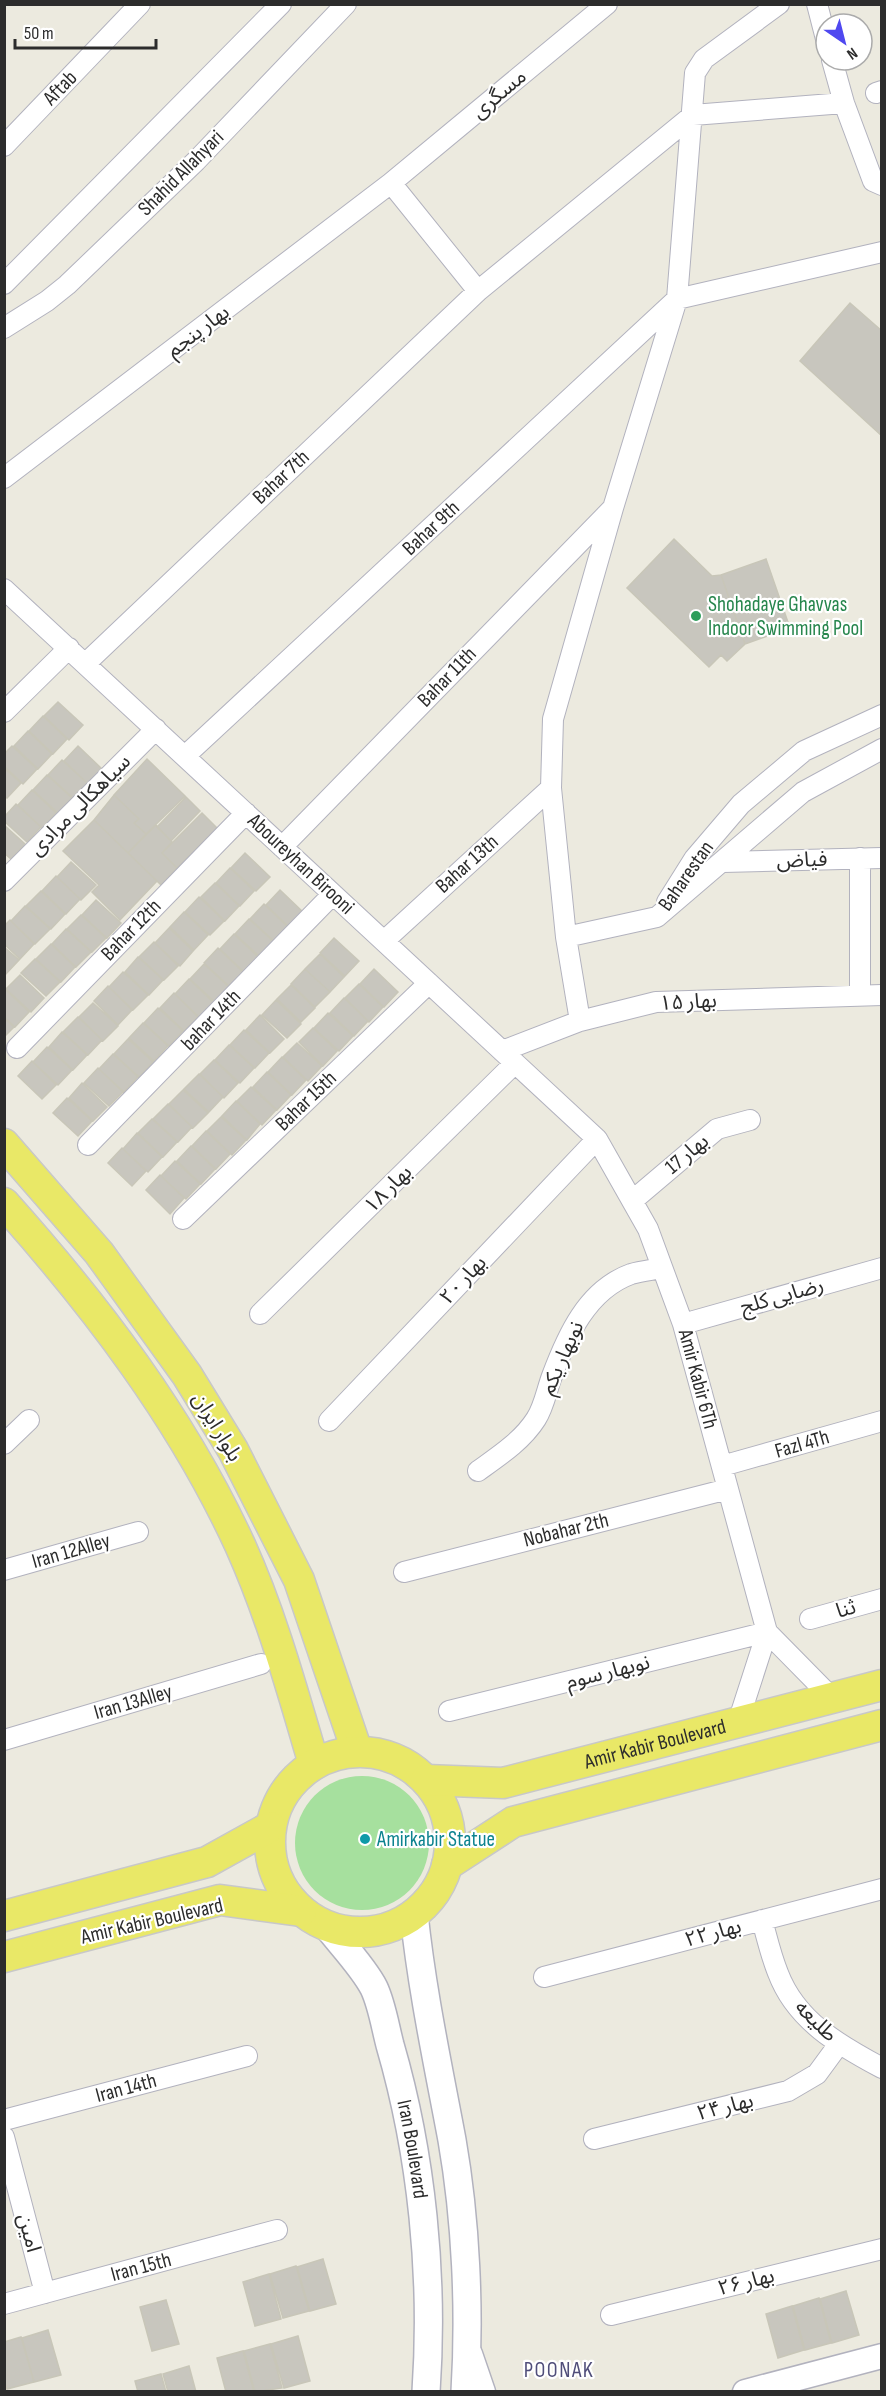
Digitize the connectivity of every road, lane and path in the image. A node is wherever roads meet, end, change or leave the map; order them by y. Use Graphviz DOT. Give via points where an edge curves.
graph roads {
  1 [pos="140,4"];
  2 [pos="281,4"];
  3 [pos="346,4"];
  4 [pos="607,4"];
  5 [pos="779,4"];
  6 [pos="835,72"];
  7 [pos="844,103"];
  8 [pos="693,115"];
  9 [pos="4,146"];
  10 [pos="390,183"];
  11 [pos="882,185"];
  12 [pos="882,252"];
  13 [pos="4,284"];
  14 [pos="478,291"];
  15 [pos="677,299"];
  16 [pos="4,328"];
  17 [pos="4,478"];
  18 [pos="613,508"];
  19 [pos="4,589"];
  20 [pos="69,648"];
  21 [pos="85,664"];
  22 [pos="4,712"];
  23 [pos="882,715"];
  24 [pos="156,729"];
  25 [pos="882,749"];
  26 [pos="185,756"];
  27 [pos="551,788"];
  28 [pos="246,813"];
  29 [pos="282,847"];
  30 [pos="860,858"];
  31 [pos="882,858"];
  32 [pos="723,862"];
  33 [pos="4,881"];
  34 [pos="333,894"];
  35 [pos="657,917"];
  36 [pos="566,937"];
  37 [pos="384,941"];
  38 [pos="429,983"];
  39 [pos="860,994"];
  40 [pos="882,994"];
  41 [pos="580,1021"];
  42 [pos="17,1048"];
  43 [pos="509,1057"];
  44 [pos="750,1120"];
  45 [pos="597,1139"];
  46 [pos="4,1144"];
  47 [pos="88,1145"];
  48 [pos="632,1201"];
  49 [pos="4,1203"];
  50 [pos="183,1219"];
  51 [pos="662,1268"];
  52 [pos="882,1268"];
  53 [pos="260,1314"];
  54 [pos="683,1324"];
  55 [pos="29,1420"];
  56 [pos="330,1421"];
  57 [pos="882,1421"];
  58 [pos="4,1444"];
  59 [pos="722,1466"];
  60 [pos="478,1471"];
  61 [pos="728,1489"];
  62 [pos="138,1532"];
  63 [pos="4,1570"];
  64 [pos="404,1572"];
  65 [pos="882,1599"];
  66 [pos="810,1619"];
  67 [pos="767,1632"];
  68 [pos="261,1664"];
  69 [pos="882,1684"];
  70 [pos="832,1698"];
  71 [pos="449,1711"];
  72 [pos="738,1722"];
  73 [pos="882,1725"];
  74 [pos="4,1740"];
  75 [pos="357,1751"];
  76 [pos="314,1764"];
  77 [pos="426,1780"];
  78 [pos="270,1827"];
  79 [pos="447,1865"];
  80 [pos="882,1889"];
  81 [pos="301,1911"];
  82 [pos="414,1914"];
  83 [pos="4,1916"];
  84 [pos="762,1920"];
  85 [pos="327,1926"];
  86 [pos="4,1957"];
  87 [pos="544,1977"];
  88 [pos="838,2044"];
  89 [pos="247,2056"];
  90 [pos="882,2068"];
  91 [pos="4,2120"];
  92 [pos="4,2137"];
  93 [pos="594,2139"];
  94 [pos="277,2230"];
  95 [pos="882,2249"];
  96 [pos="45,2293"];
  97 [pos="4,2304"];
  98 [pos="611,2315"];
  99 [pos="468,2343"];
  100 [pos="882,2356"];
  101 [pos="426,2391"];
  102 [pos="465,2391"];
  103 [pos="483,2391"];
  104 [pos="745,2391"];
  1 -- 9 [label="street, Aftab"];
  2 -- 13 [label="street"];
  3 -- 16 [label="street, Shahid Allahyari" via="196,161 67,285"];
  4 -- 10 [label="street, مسگری"];
  5 -- 8 [label="street" via="704,59 695,73"];
  6 -- 7 [label="street"];
  7 -- 8 [label="street"];
  7 -- 11 [label="street" via="873,181"];
  8 -- 14 [label="street, Bahar 7th"];
  8 -- 15 [label="street"];
  10 -- 14 [label="street"];
  10 -- 17 [label="street, بهار پنجم"];
  12 -- 15 [label="street"];
  14 -- 21 [label="street, Bahar 7th"];
  15 -- 18 [label="street"];
  15 -- 26 [label="street, Bahar 9th"];
  18 -- 27 [label="street" via="553,719"];
  18 -- 29 [label="street, Bahar 11th"];
  19 -- 20 [label="street, Aboureyhan Birooni"];
  20 -- 21 [label="street, Aboureyhan Birooni"];
  20 -- 22 [label="street"];
  21 -- 24 [label="street, Aboureyhan Birooni"];
  23 -- 35 [label="street, Baharestan" via="804,751 741,804 694,859"];
  24 -- 26 [label="street, Aboureyhan Birooni"];
  24 -- 33 [label="street, سیاهکالی مرادی"];
  25 -- 32 [label="street, Baharestan" via="803,792"];
  26 -- 28 [label="street, Aboureyhan Birooni"];
  27 -- 36 [label="street"];
  27 -- 37 [label="street, Bahar 13th"];
  28 -- 29 [label="street, Aboureyhan Birooni"];
  28 -- 42 [label="street, Bahar 12th"];
  29 -- 34 [label="street, Aboureyhan Birooni"];
  30 -- 31 [label="street, فیاض"];
  30 -- 32 [label="street, فیاض"];
  30 -- 39 [label="street"];
  32 -- 35 [label="street, Baharestan"];
  34 -- 37 [label="street, Aboureyhan Birooni"];
  34 -- 47 [label="street, bahar 14th"];
  35 -- 36 [label="street"];
  36 -- 41 [label="street"];
  37 -- 38 [label="street, Aboureyhan Birooni"];
  38 -- 43 [label="street, Aboureyhan Birooni"];
  38 -- 50 [label="street, Bahar 15th"];
  39 -- 40 [label="street, بهار ۱۵"];
  39 -- 41 [label="street, بهار ۱۵" via="656,1002"];
  41 -- 43 [label="street, بهار ۱۵"];
  43 -- 45 [label="street, Aboureyhan Birooni"];
  43 -- 53 [label="street, بهار ۱۸"];
  44 -- 48 [label="street, بهار 17" via="717,1129"];
  45 -- 48 [label="street, Amir Kabir 6Th"];
  45 -- 56 [label="street, بهار ۲۰"];
  46 -- 75 [label="main road, بلوار ایران" via="99,1253 187,1375 233,1450 299,1580"];
  48 -- 51 [label="street, Amir Kabir 6Th" via="648,1229"];
  49 -- 76 [label="main road, بلوار ایران" via="118,1342 200,1465 240,1546 278,1640"];
  51 -- 54 [label="street, Amir Kabir 6Th"];
  51 -- 60 [label="street, نوبهار یکم" via="614,1282 593,1299 564,1347 536,1419 508,1450"];
  52 -- 54 [label="street, رضایی کلج"];
  54 -- 59 [label="street, Amir Kabir 6Th"];
  55 -- 58 [label="street"];
  57 -- 59 [label="street, Fazl 4Th"];
  59 -- 61 [label="street, Amir Kabir 6Th"];
  61 -- 64 [label="street, Nobahar 2th"];
  61 -- 67 [label="street, Amir Kabir 6Th"];
  62 -- 63 [label="street, Iran 12Alley"];
  65 -- 66 [label="street, ثنا"];
  67 -- 70 [label="street"];
  67 -- 71 [label="street, نوبهار سوم"];
  67 -- 72 [label="street"];
  68 -- 74 [label="street, Iran 13Alley"];
  69 -- 70 [label="main road, Amir Kabir Boulevard"];
  70 -- 72 [label="main road, Amir Kabir Boulevard"];
  72 -- 77 [label="main road, Amir Kabir Boulevard" via="503,1784"];
  73 -- 79 [label="main road, Amir Kabir Boulevard" via="513,1822"];
  75 -- 76 [label="main road"];
  75 -- 77 [label="main road" via="406,1764"];
  76 -- 78 [label="main road" via="283,1795"];
  77 -- 79 [label="main road" via="443,1805 450,1835"];
  78 -- 81 [label="main road" via="270,1858 281,1887"];
  78 -- 83 [label="main road, Amir Kabir Boulevard" via="207,1862"];
  79 -- 82 [label="main road" via="435,1892"];
  80 -- 84 [label="street, بهار ۲۲"];
  81 -- 85 [label="main road"];
  81 -- 86 [label="main road, Amir Kabir Boulevard" via="220,1900"];
  82 -- 85 [label="main road" via="387,1928 357,1932"];
  82 -- 99 [label="main road, Iran Boulevard" via="421,1978 452,2142"];
  84 -- 87 [label="street, بهار ۲۲"];
  84 -- 88 [label="street, طلیعه" via="778,1975 799,2011"];
  85 -- 101 [label="main road, Iran Boulevard" via="374,1987 399,2076 414,2148 424,2242 430,2343"];
  88 -- 90 [label="street, طلیعه"];
  88 -- 93 [label="street, بهار ۲۴" via="817,2074 788,2091"];
  89 -- 91 [label="street, Iran 14th"];
  92 -- 96 [label="street, امین"];
  94 -- 96 [label="street, Iran 15th"];
  95 -- 98 [label="street, بهار ۲۶"];
  96 -- 97 [label="street, Iran 15th"];
  99 -- 102 [label="main road, Iran Boulevard"];
  99 -- 103 [label="street" via="473,2370"];
  100 -- 104 [label="street"];
}
